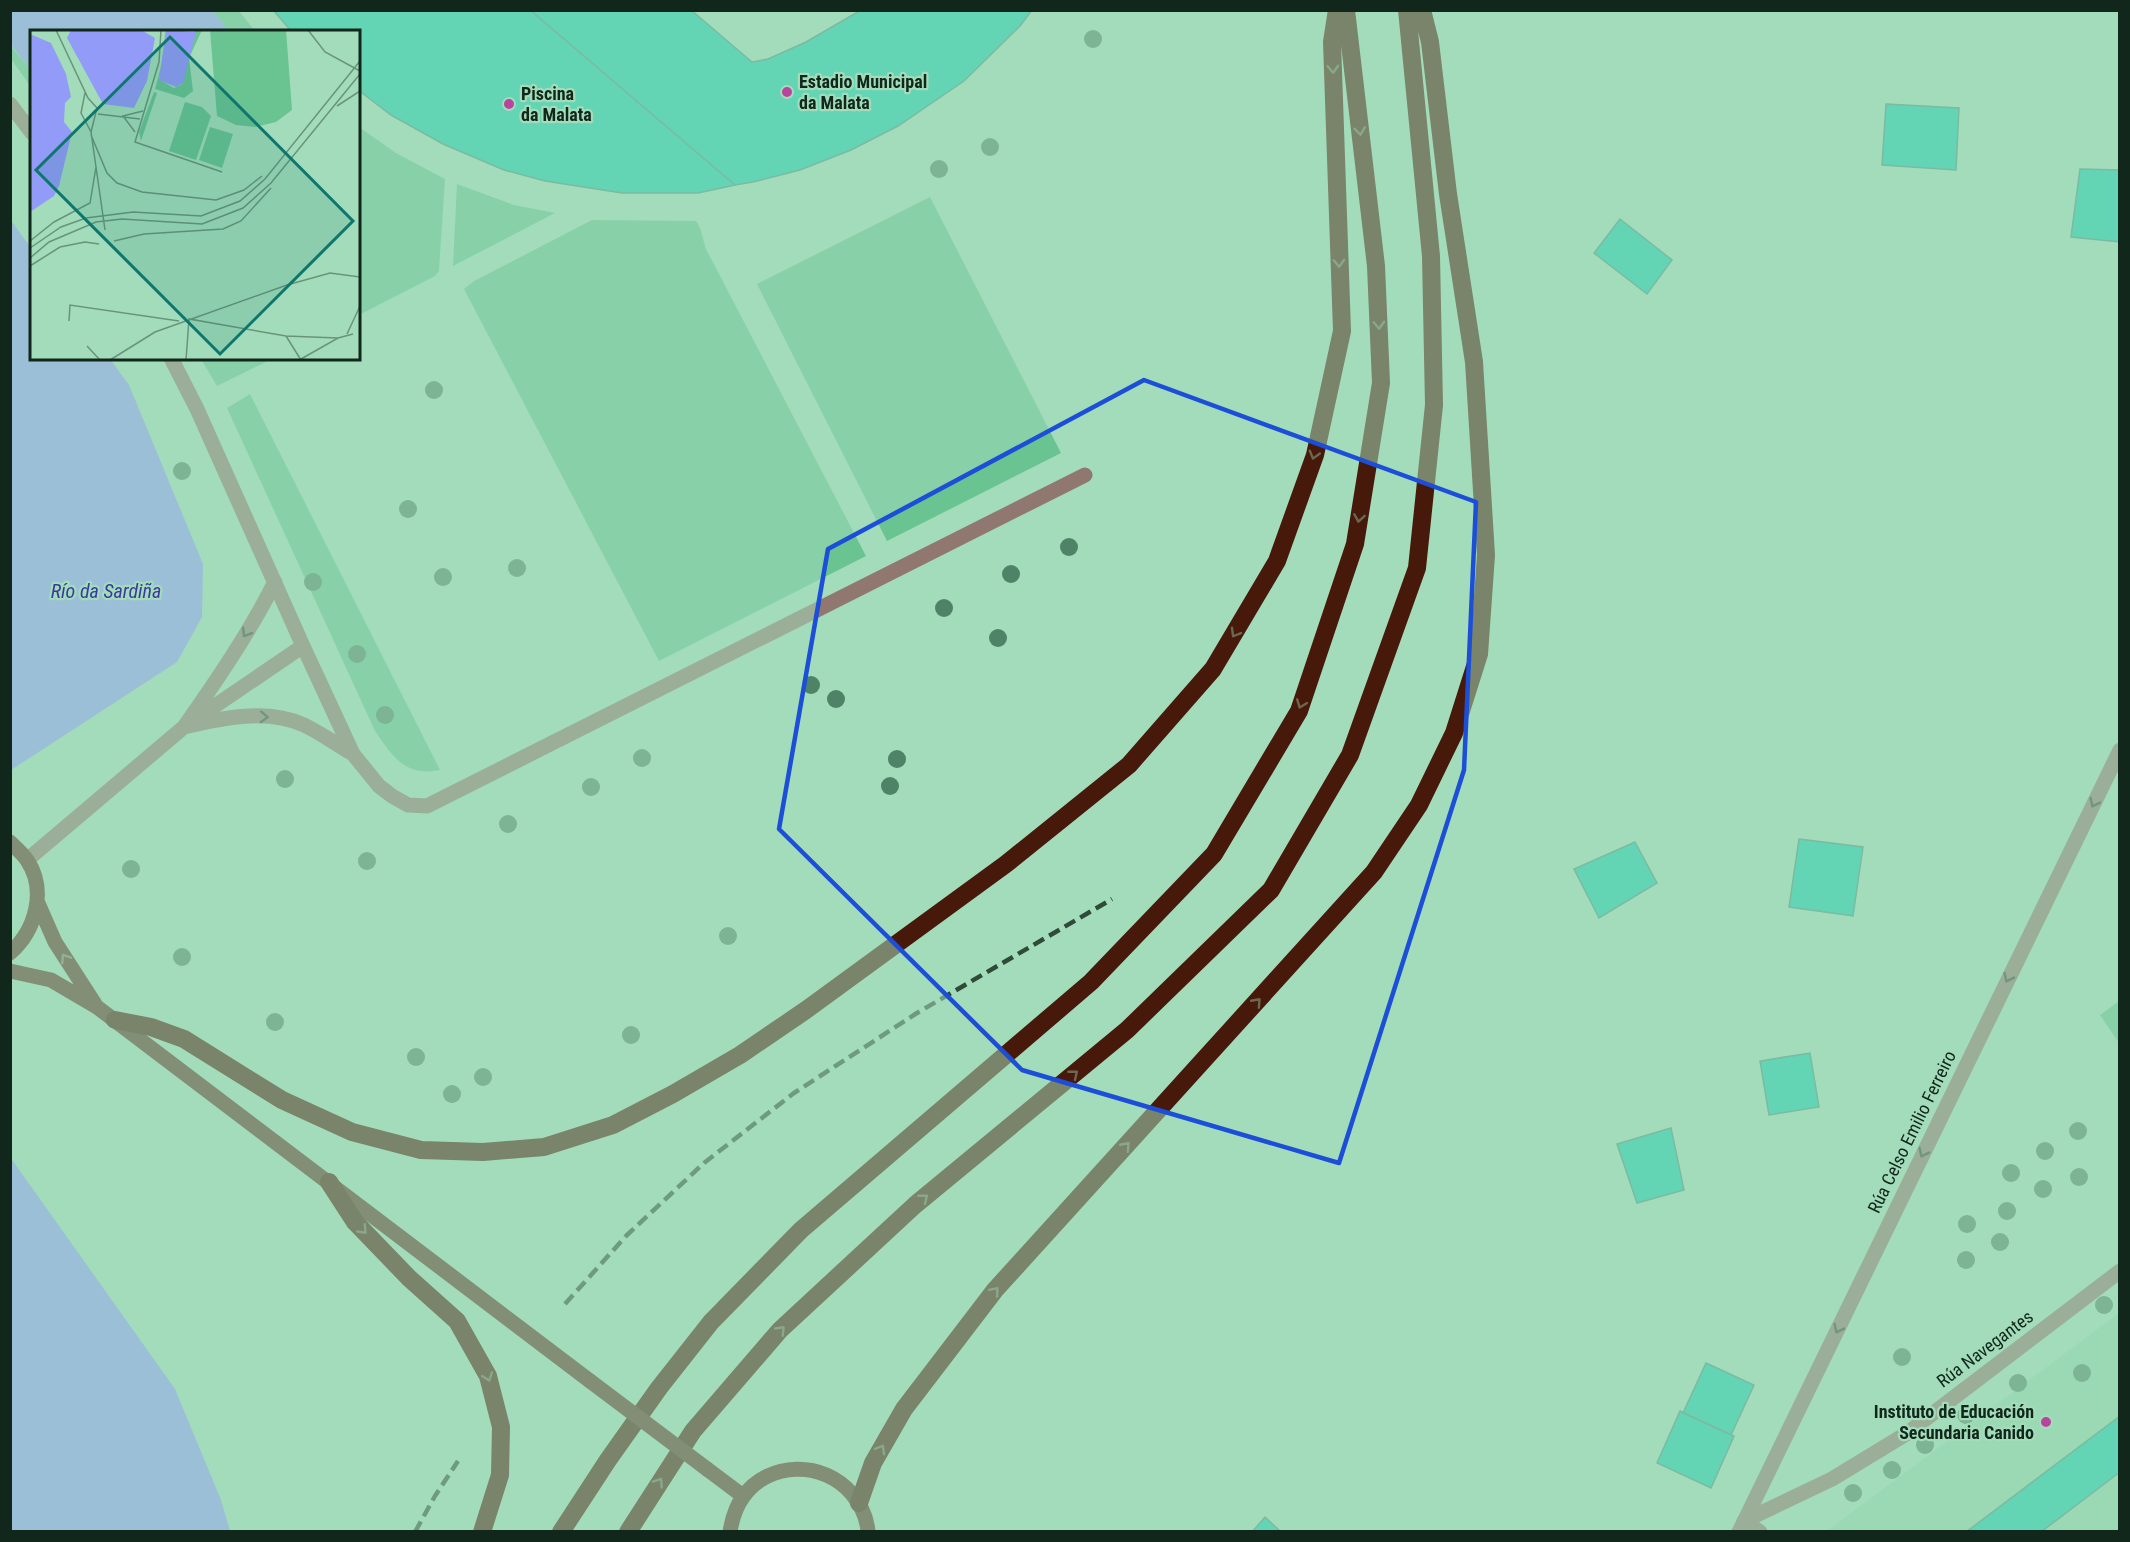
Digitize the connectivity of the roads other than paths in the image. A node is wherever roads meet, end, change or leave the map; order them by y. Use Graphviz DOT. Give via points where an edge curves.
graph roads {
  1 [pos="1337,10"];
  2 [pos="1346,10"];
  3 [pos="1407,10"];
  4 [pos="1422,10"];
  5 [pos="10,104"];
  6 [pos="30,130"];
  7 [pos="172,360"];
  8 [pos="1085,475"];
  9 [pos="275,582"];
  10 [pos="303,646"];
  11 [pos="184,727"];
  12 [pos="2120,750"];
  13 [pos="353,754"];
  14 [pos="10,843"];
  15 [pos="27,860"];
  16 [pos="38,901"];
  17 [pos="10,953"];
  18 [pos="10,972"];
  19 [pos="97,1007"];
  20 [pos="115,1020"];
  21 [pos="329,1182"];
  22 [pos="2120,1270"];
  23 [pos="743,1496"];
  24 [pos="859,1503"];
  25 [pos="1742,1526"];
  26 [pos="482,1532"];
  27 [pos="561,1532"];
  28 [pos="628,1532"];
  29 [pos="730,1532"];
  30 [pos="868,1532"];
  31 [pos="1760,1532"];
  1 -- 20 [label="highway, one-way" via="1332,42 1342,331 1314,455 1277,561 1213,669 1129,765 1006,864 740,1055 613,1125 544,1147 483,1152 421,1150 352,1132 282,1100 184,1039"];
  2 -- 27 [label="highway, one-way" via="1376,266 1381,383 1355,544 1299,711 1214,854 1091,982 801,1230 711,1322 659,1388"];
  28 -- 3 [label="highway, one-way" via="693,1431 780,1330 915,1205 1127,1030 1270,890 1350,755 1417,568 1434,405 1431,256"];
  24 -- 4 [label="highway, one-way" via="873,1463 904,1409 995,1290 1374,872 1419,805 1454,733 1479,654 1486,555 1473,362 1430,42"];
  5 -- 6 [label="street"];
  7 -- 9 [label="street"];
  8 -- 13 [label="street" via="427,806 408,805 392,796"];
  9 -- 10 [label="street"];
  9 -- 11 [label="street, one-way" via="218,679"];
  10 -- 11 [label="street"];
  10 -- 13 [label="street"];
  11 -- 13 [label="street, one-way" via="221,718 272,717 303,725"];
  11 -- 15 [label="street"];
  12 -- 25 [label="street, Rúa Celso Emilio Ferreiro, one-way"];
  14 -- 15 [label="main road"];
  15 -- 16 [label="main road" via="36,880"];
  16 -- 17 [label="main road" via="33,923"];
  19 -- 16 [label="main road, one-way" via="55,942"];
  18 -- 19 [label="main road" via="51,980"];
  19 -- 20 [label="main road"];
  20 -- 21 [label="main road"];
  21 -- 23 [label="main road, bridge"];
  21 -- 26 [label="highway, one-way" via="355,1222 457,1321 488,1376 501,1427 500,1475"];
  22 -- 25 [label="street, Rúa Navegantes" via="1906,1434 1832,1479"];
  23 -- 24 [label="main road" via="760,1480 780,1471 803,1468 845,1485"];
  23 -- 29 [label="main road"];
  24 -- 30 [label="main road"];
  25 -- 31 [label="street"];
}
